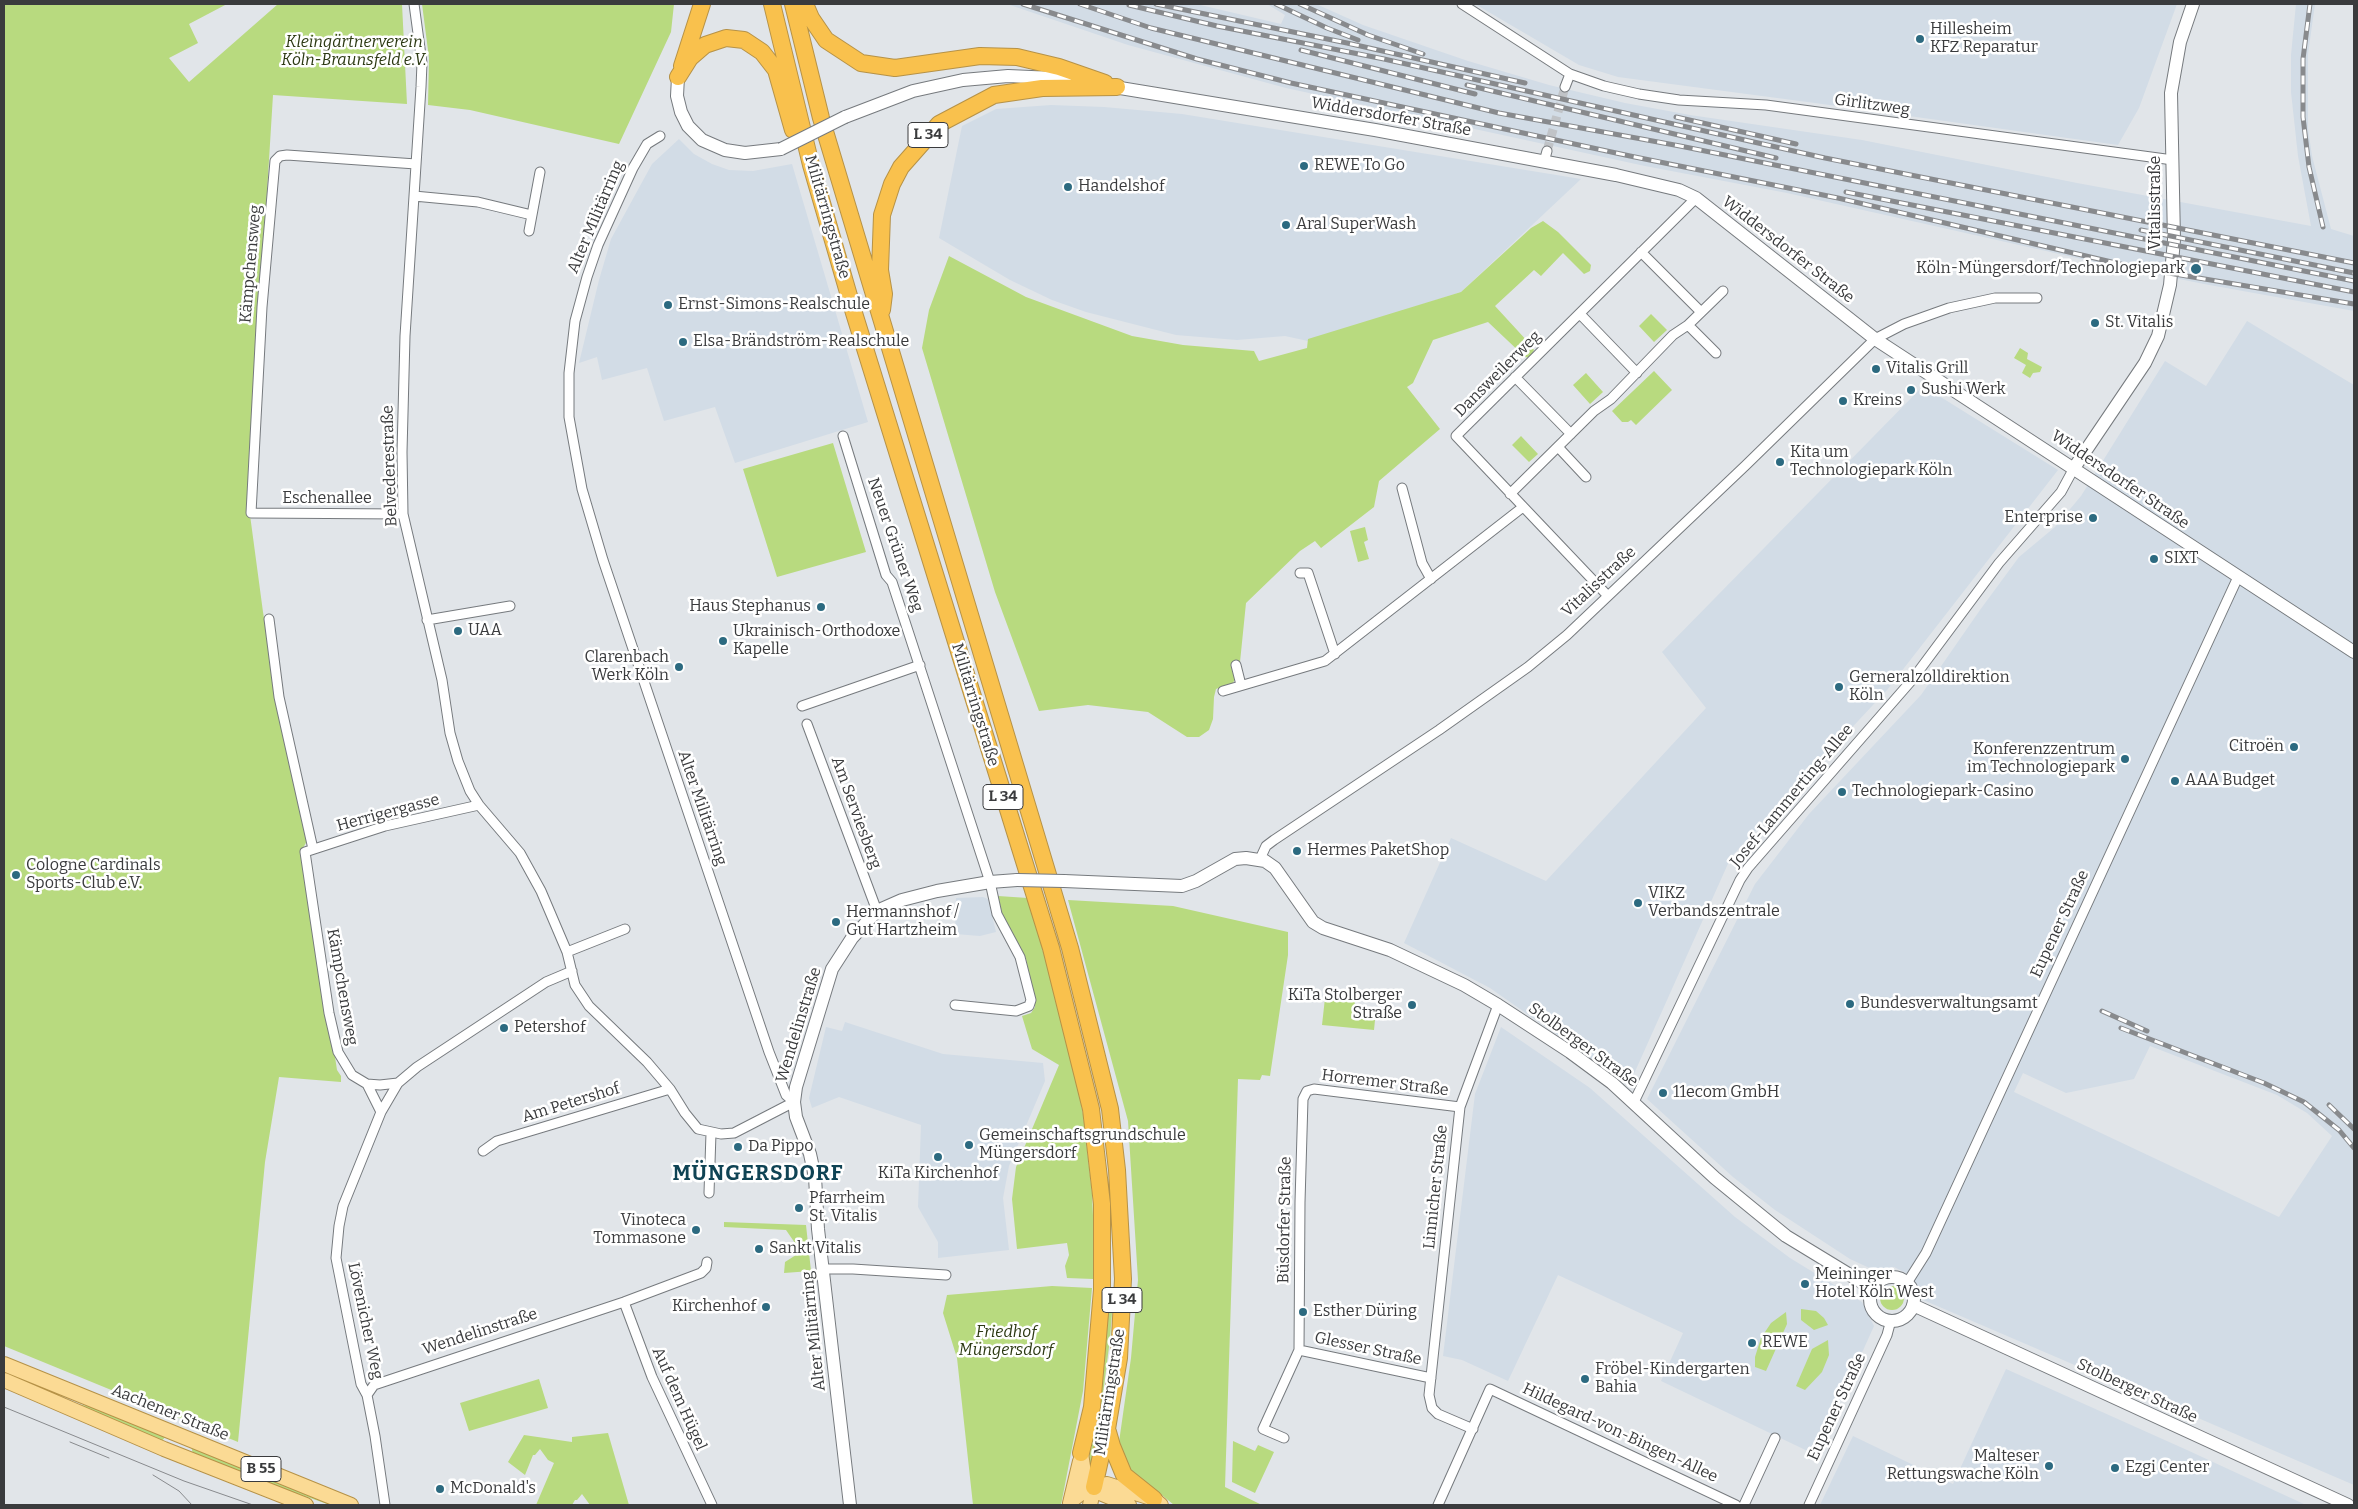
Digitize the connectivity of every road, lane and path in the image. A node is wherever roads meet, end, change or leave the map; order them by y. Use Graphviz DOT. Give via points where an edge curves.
graph roads {
  1 [pos="414,4"];
  2 [pos="702,4"];
  3 [pos="772,4"];
  4 [pos="793,4"];
  5 [pos="805,4"];
  6 [pos="1462,4"];
  7 [pos="2193,4"];
  8 [pos="1570,74"];
  9 [pos="678,77"];
  10 [pos="1117,87"];
  11 [pos="1565,87"];
  12 [pos="660,136"];
  13 [pos="2173,160"];
  14 [pos="416,164"];
  15 [pos="811,165"];
  16 [pos="540,172"];
  17 [pos="414,196"];
  18 [pos="1696,198"];
  19 [pos="532,215"];
  20 [pos="529,232"];
  21 [pos="1641,252"];
  22 [pos="1723,291"];
  23 [pos="2037,298"];
  24 [pos="1701,312"];
  25 [pos="1580,314"];
  26 [pos="881,322"];
  27 [pos="1688,324"];
  28 [pos="1875,339"];
  29 [pos="1716,353"];
  30 [pos="1637,373"];
  31 [pos="1515,377"];
  32 [pos="1571,434"];
  33 [pos="843,436"];
  34 [pos="1558,448"];
  35 [pos="2074,468"];
  36 [pos="1586,477"];
  37 [pos="1402,488"];
  38 [pos="1510,494"];
  39 [pos="1523,507"];
  40 [pos="251,514"];
  41 [pos="403,514"];
  42 [pos="1300,573"];
  43 [pos="2238,577"];
  44 [pos="1431,579"];
  45 [pos="1608,596"];
  46 [pos="510,606"];
  47 [pos="269,619"];
  48 [pos="428,620"];
  49 [pos="2354,652"];
  50 [pos="1335,654"];
  51 [pos="920,665"];
  52 [pos="1236,665"];
  53 [pos="1241,685"];
  54 [pos="1222,691"];
  55 [pos="802,706"];
  56 [pos="808,724"];
  57 [pos="480,805"];
  58 [pos="310,851"];
  59 [pos="1260,859"];
  60 [pos="990,882"];
  61 [pos="877,911"];
  62 [pos="625,928"];
  63 [pos="567,952"];
  64 [pos="572,971"];
  65 [pos="955,1004"];
  66 [pos="1498,1005"];
  67 [pos="398,1083"];
  68 [pos="367,1084"];
  69 [pos="670,1089"];
  70 [pos="1306,1091"];
  71 [pos="794,1102"];
  72 [pos="1634,1102"];
  73 [pos="1460,1107"];
  74 [pos="381,1112"];
  75 [pos="711,1133"];
  76 [pos="483,1150"];
  77 [pos="709,1193"];
  78 [pos="707,1262"];
  79 [pos="823,1270"];
  80 [pos="946,1275"];
  81 [pos="1907,1283"];
  82 [pos="1873,1289"];
  83 [pos="624,1302"];
  84 [pos="1913,1305"];
  85 [pos="1891,1320"];
  86 [pos="1299,1350"];
  87 [pos="4,1364"];
  88 [pos="1431,1378"];
  89 [pos="4,1380"];
  90 [pos="367,1394"];
  91 [pos="1108,1429"];
  92 [pos="1472,1429"];
  93 [pos="1284,1438"];
  94 [pos="1775,1438"];
  95 [pos="1082,1453"];
  96 [pos="1094,1487"];
  97 [pos="1158,1502"];
  98 [pos="1070,1503"];
  99 [pos="306,1505"];
  100 [pos="351,1505"];
  101 [pos="385,1505"];
  102 [pos="712,1505"];
  103 [pos="850,1505"];
  104 [pos="1090,1505"];
  105 [pos="1129,1505"];
  106 [pos="1438,1505"];
  107 [pos="1736,1505"];
  108 [pos="1744,1505"];
  109 [pos="1808,1505"];
  110 [pos="2348,1505"];
  1 -- 14 [label="street, Belvederestraße" via="422,63"];
  2 -- 9 [label="highway, L 34"];
  3 -- 15 [label="highway, Militärringstraße / L 34"];
  4 -- 26 [label="highway, Militärringstraße / L 34" via="821,118"];
  5 -- 10 [label="highway, L 34" via="810,18 826,40 861,63 895,68 980,56 1017,57"];
  6 -- 8 [label="street, Girlitzweg"];
  7 -- 13 [label="street, Vitalisstraße" via="2173,71"];
  8 -- 11 [label="street"];
  8 -- 13 [label="street, Girlitzweg" via="1609,87 1679,100 1766,105"];
  9 -- 10 [label="street, L 34, bridge" via="677,96 688,126 702,140 725,150 745,153 781,149 845,117 914,92 963,80 1008,76 1054,78"];
  9 -- 15 [label="highway, L 34" via="690,58 705,45 735,38 751,44 770,60 776,70 792,128"];
  10 -- 18 [label="street, Widdersdorfer Straße / L 34" via="1546,156 1651,182"];
  10 -- 26 [label="highway, L 34" via="1042,88 994,95 939,124 901,167 882,215 880,270 884,294"];
  12 -- 71 [label="street, Alter Militärring" via="648,144 633,168 587,277 575,321 569,373 569,417 582,490 600,551 762,1033 786,1094"];
  13 -- 35 [label="street, Vitalisstraße" via="2173,266 2158,336 2145,364"];
  14 -- 17 [label="street, Belvederestraße"];
  14 -- 40 [label="street, Kämpchensweg" via="286,155 275,161 260,336"];
  15 -- 95 [label="highway, Militärringstraße / L 34" via="1051,948 1091,1108 1102,1204 1102,1290 1092,1407"];
  16 -- 19 [label="street"];
  17 -- 19 [label="street" via="478,202"];
  17 -- 41 [label="street, Belvederestraße" via="405,346"];
  18 -- 21 [label="street, Dansweilerweg"];
  18 -- 28 [label="street, Widdersdorfer Straße / L 34"];
  19 -- 20 [label="street"];
  21 -- 24 [label="street"];
  21 -- 25 [label="street, Dansweilerweg"];
  22 -- 24 [label="street"];
  23 -- 28 [label="street, Vitalisstraße" via="1995,298 1949,308 1904,324"];
  24 -- 27 [label="street"];
  25 -- 30 [label="street"];
  25 -- 31 [label="street, Dansweilerweg"];
  26 -- 91 [label="highway, Militärringstraße / L 34" via="1070,948 1110,1109 1123,1279 1119,1358"];
  27 -- 29 [label="street"];
  27 -- 30 [label="street"];
  28 -- 35 [label="street, Widdersdorfer Straße / L 34"];
  28 -- 45 [label="street, Vitalisstraße"];
  30 -- 32 [label="street"];
  31 -- 32 [label="street"];
  31 -- 38 [label="street, Dansweilerweg" via="1456,436"];
  32 -- 34 [label="street"];
  33 -- 51 [label="street, Neuer Grüner Weg" via="886,575 892,582"];
  34 -- 36 [label="street"];
  34 -- 38 [label="street"];
  35 -- 43 [label="street, Widdersdorfer Straße"];
  35 -- 72 [label="street, Josef-Lammerting-Allee" via="2061,492 1999,563 1912,680 1748,868"];
  37 -- 44 [label="street" via="1423,567"];
  38 -- 39 [label="street, Dansweilerweg"];
  39 -- 44 [label="street"];
  39 -- 45 [label="street, Dansweilerweg"];
  40 -- 41 [label="street, Eschenallee"];
  41 -- 48 [label="street, Belvederestraße"];
  42 -- 50 [label="street" via="1308,573"];
  43 -- 49 [label="street, Widdersdorfer Straße"];
  43 -- 81 [label="street, Eupener Straße" via="1926,1252"];
  44 -- 50 [label="street"];
  45 -- 59 [label="street, Vitalisstraße" via="1528,667 1440,730 1274,840 1266,846"];
  46 -- 48 [label="street"];
  47 -- 58 [label="street, Kämpchensweg" via="279,697"];
  48 -- 57 [label="street, Belvederestraße" via="455,752 470,791"];
  50 -- 53 [label="street" via="1314,666"];
  51 -- 55 [label="street"];
  51 -- 60 [label="street, Neuer Grüner Weg"];
  52 -- 53 [label="street"];
  53 -- 54 [label="street"];
  56 -- 61 [label="street, Am Serviesberg"];
  57 -- 58 [label="street, Herrigergasse" via="385,826"];
  57 -- 63 [label="street, Belvederestraße" via="520,853 551,912"];
  58 -- 68 [label="street, Kämpchensweg" via="329,1013 338,1052 352,1075"];
  59 -- 60 [label="street, Wendelinstraße, bridge" via="1235,859 1183,886 1017,880"];
  59 -- 66 [label="street, Stolberger Straße" via="1275,868 1313,922 1390,950"];
  60 -- 61 [label="street, Wendelinstraße" via="937,891 902,900"];
  60 -- 65 [label="street" via="997,914 1020,957 1031,1000 1029,1006 1016,1011"];
  61 -- 71 [label="street, Wendelinstraße" via="852,938 832,969"];
  62 -- 63 [label="street"];
  63 -- 64 [label="street, Belvederestraße"];
  64 -- 67 [label="street, Lövenicher Weg" via="538,987"];
  64 -- 69 [label="street, Belvederestraße" via="576,985 589,1006"];
  66 -- 72 [label="street, Stolberger Straße" via="1592,1068"];
  66 -- 73 [label="street, Linnicher Straße"];
  67 -- 68 [label="street"];
  67 -- 74 [label="street, Lövenicher Weg"];
  68 -- 74 [label="street"];
  69 -- 75 [label="street, Belvederestraße" via="698,1129"];
  69 -- 76 [label="street, Am Petershof" via="497,1141"];
  70 -- 73 [label="street, Horremer Straße" via="1314,1089"];
  70 -- 86 [label="street, Büsdorfer Straße" via="1303,1099 1300,1202"];
  71 -- 75 [label="street, Wendelinstraße" via="734,1133"];
  71 -- 79 [label="street, Alter Militärring" via="814,1169"];
  72 -- 82 [label="street, Stolberger Straße" via="1715,1178 1786,1236"];
  73 -- 88 [label="street, Linnicher Straße"];
  74 -- 90 [label="street, Lövenicher Weg" via="343,1206 336,1242 340,1287 361,1384"];
  75 -- 77 [label="street"];
  78 -- 83 [label="street, Wendelinstraße" via="701,1274"];
  79 -- 80 [label="street"];
  79 -- 103 [label="street, Alter Militärring"];
  81 -- 82 [label="street" via="1893,1277 1884,1278"];
  81 -- 84 [label="street" via="1912,1289"];
  82 -- 85 [label="street" via="1870,1297 1873,1309"];
  83 -- 90 [label="street, Wendelinstraße" via="374,1385"];
  83 -- 102 [label="street, Auf dem Hügel" via="652,1377"];
  84 -- 85 [label="street" via="1903,1318"];
  84 -- 110 [label="street, Stolberger Straße"];
  85 -- 109 [label="street, Eupener Straße"];
  86 -- 88 [label="street, Glesser Straße"];
  86 -- 93 [label="street" via="1270,1421 1263,1429"];
  87 -- 100 [label="main road, Aachener Straße / B 55"];
  88 -- 92 [label="street, Linnicher Straße" via="1429,1395 1432,1408 1438,1414"];
  89 -- 99 [label="main road, Aachener Straße / B 55"];
  90 -- 101 [label="street"];
  91 -- 96 [label="highway, Militärringstraße / L 34"];
  91 -- 97 [label="highway" via="1124,1475"];
  92 -- 106 [label="street"];
  92 -- 107 [label="street, Hildegard-von-Bingen-Allee" via="1490,1389"];
  94 -- 108 [label="street"];
  95 -- 96 [label="main road" via="1085,1477"];
  95 -- 98 [label="main road, Militärringstraße / L 34"];
  96 -- 97 [label="main road" via="1107,1484"];
  96 -- 98 [label="main road"];
  96 -- 104 [label="main road, Militärringstraße / L 34"];
  96 -- 105 [label="main road" via="1105,1496"];
}
